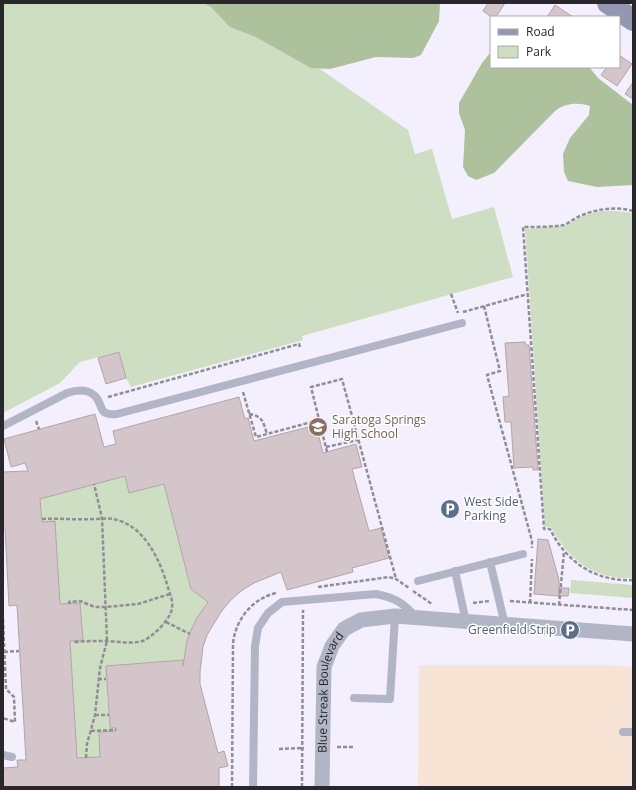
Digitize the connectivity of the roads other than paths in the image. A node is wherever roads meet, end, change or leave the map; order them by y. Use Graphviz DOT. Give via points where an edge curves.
graph roads {
  1 [pos="608,3"];
  2 [pos="633,20"];
  3 [pos="462,323"];
  4 [pos="3,426"];
  5 [pos="523,554"];
  6 [pos="490,562"];
  7 [pos="455,571"];
  8 [pos="418,580"];
  9 [pos="395,616"];
  10 [pos="418,619"];
  11 [pos="466,622"];
  12 [pos="505,625"];
  13 [pos="633,634"];
  14 [pos="354,698"];
  15 [pos="623,732"];
  16 [pos="633,732"];
  17 [pos="3,755"];
  18 [pos="12,757"];
  19 [pos="253,787"];
  20 [pos="322,787"];
  1 -- 2 [label="street"];
  3 -- 4 [label="lane" via="117,414 110,415 102,411 95,396 77,390"];
  5 -- 6 [label="lane"];
  6 -- 7 [label="lane"];
  6 -- 12 [label="lane"];
  7 -- 8 [label="lane"];
  7 -- 11 [label="lane"];
  9 -- 10 [label="street, Blue Streak Boulevard"];
  9 -- 14 [label="lane" via="390,699"];
  9 -- 20 [label="street, Blue Streak Boulevard" via="360,620 344,629 332,646 324,667"];
  10 -- 11 [label="street, Blue Streak Boulevard"];
  10 -- 19 [label="lane" via="404,604 391,597 376,594 282,602 268,613 258,628 255,646"];
  11 -- 12 [label="street, Blue Streak Boulevard"];
  12 -- 13 [label="street, Blue Streak Boulevard"];
  15 -- 16 [label="lane"];
  17 -- 18 [label="lane"];
}
